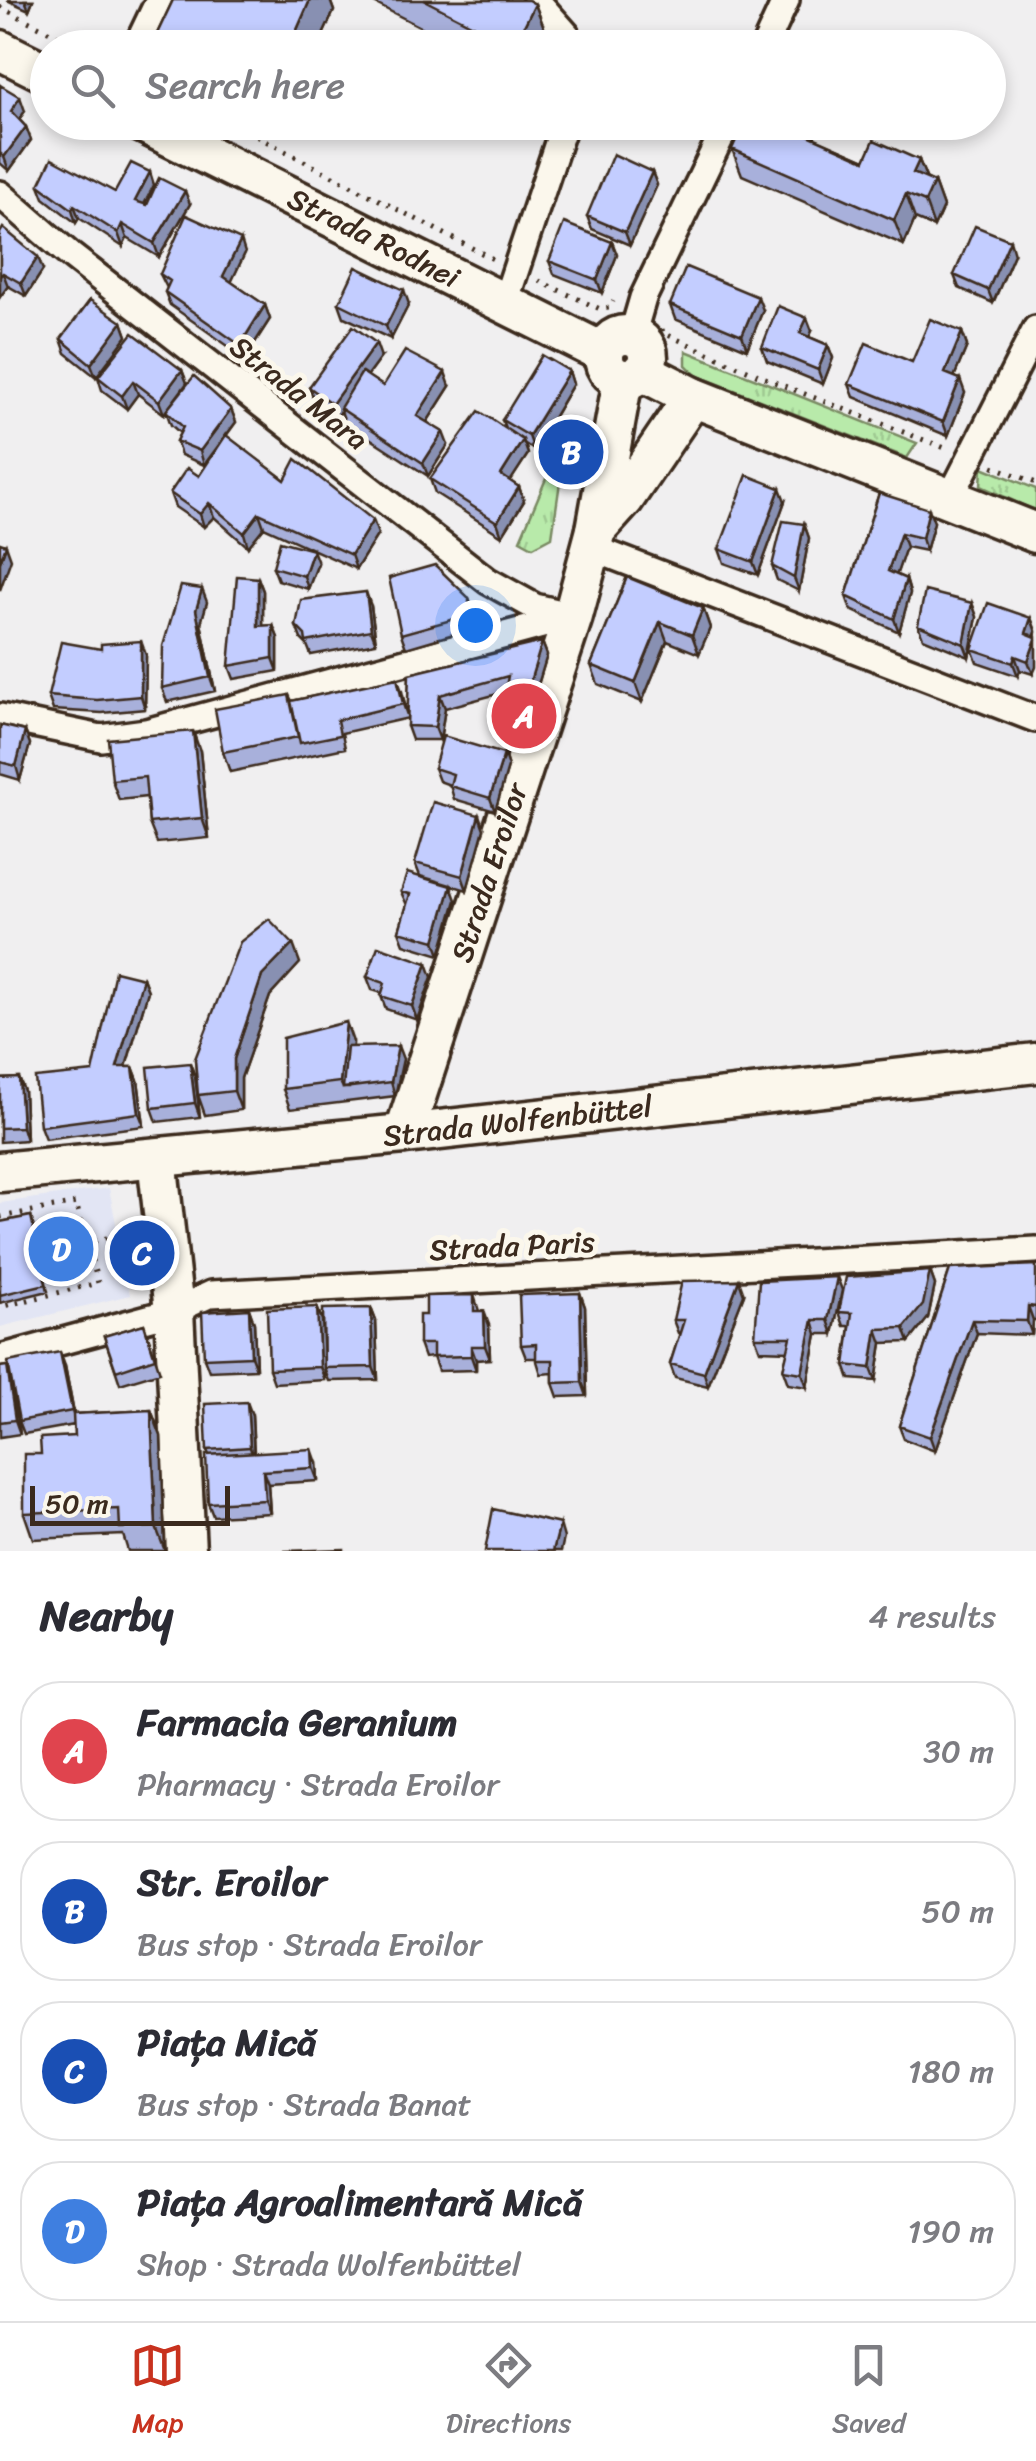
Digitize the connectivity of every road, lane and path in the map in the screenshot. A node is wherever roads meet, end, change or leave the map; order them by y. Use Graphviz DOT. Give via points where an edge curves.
graph roads {
  1 [pos="159,0"];
  2 [pos="536,0"];
  3 [pos="786,0"];
  4 [pos="0,6"];
  5 [pos="47,30"];
  6 [pos="145,30"];
  7 [pos="563,30"];
  8 [pos="772,30"];
  9 [pos="0,50"];
  10 [pos="30,65"];
  11 [pos="181,140"];
  12 [pos="260,140"];
  13 [pos="559,140"];
  14 [pos="719,140"];
  15 [pos="0,194"];
  16 [pos="511,288"];
  17 [pos="643,298"];
  18 [pos="1036,328"];
  19 [pos="626,360"];
  20 [pos="693,397"];
  21 [pos="952,451"];
  22 [pos="983,462"];
  23 [pos="1036,483"];
  24 [pos="950,498"];
  25 [pos="1036,533"];
  26 [pos="594,539"];
  27 [pos="573,616"];
  28 [pos="0,717"];
  29 [pos="1036,719"];
  30 [pos="1036,1064"];
  31 [pos="404,1134"];
  32 [pos="157,1158"];
  33 [pos="0,1172"];
  34 [pos="0,1216"];
  35 [pos="132,1232"];
  36 [pos="87,1242"];
  37 [pos="1036,1250"];
  38 [pos="18,1258"];
  39 [pos="0,1308"];
  40 [pos="174,1311"];
  41 [pos="0,1358"];
  42 [pos="186,1551"];
  1 -- 6 [label="street"];
  2 -- 7 [label="street"];
  3 -- 8 [label="street"];
  4 -- 5 [label="path"];
  9 -- 10 [label="main road"];
  11 -- 16 [label="main road, Strada Rodnei"];
  12 -- 16 [label="path"];
  13 -- 16 [label="street"];
  14 -- 17 [label="street"];
  15 -- 27 [label="street, Strada Mara" via="488,581 535,607"];
  16 -- 17 [label="path" via="600,309 610,308 619,286"];
  16 -- 19 [label="main road, Strada Rodnei"];
  17 -- 19 [label="street"];
  17 -- 21 [label="path" via="667,309 663,334"];
  18 -- 24 [label="street"];
  19 -- 20 [label="main road, Strada Rodnei"];
  19 -- 26 [label="main road, Strada Eroilor"];
  20 -- 24 [label="main road, Strada Rodnei"];
  20 -- 26 [label="main road"];
  22 -- 23 [label="path"];
  24 -- 25 [label="main road, Strada Rodnei"];
  26 -- 27 [label="main road, Strada Eroilor"];
  26 -- 29 [label="street"];
  27 -- 28 [label="street" via="146,732 101,738"];
  27 -- 31 [label="main road, Strada Eroilor"];
  30 -- 31 [label="main road, Strada Wolfenbüttel"];
  31 -- 32 [label="main road, Strada Wolfenbüttel"];
  32 -- 33 [label="main road, Strada Wolfenbüttel"];
  32 -- 40 [label="main road"];
  34 -- 36 [label="path" via="76,1203"];
  35 -- 36 [label="path"];
  36 -- 38 [label="path"];
  36 -- 39 [label="path" via="98,1282"];
  37 -- 40 [label="street, Strada Paris" via="211,1294"];
  40 -- 41 [label="street, Strada Paris"];
  40 -- 42 [label="main road"];
}
